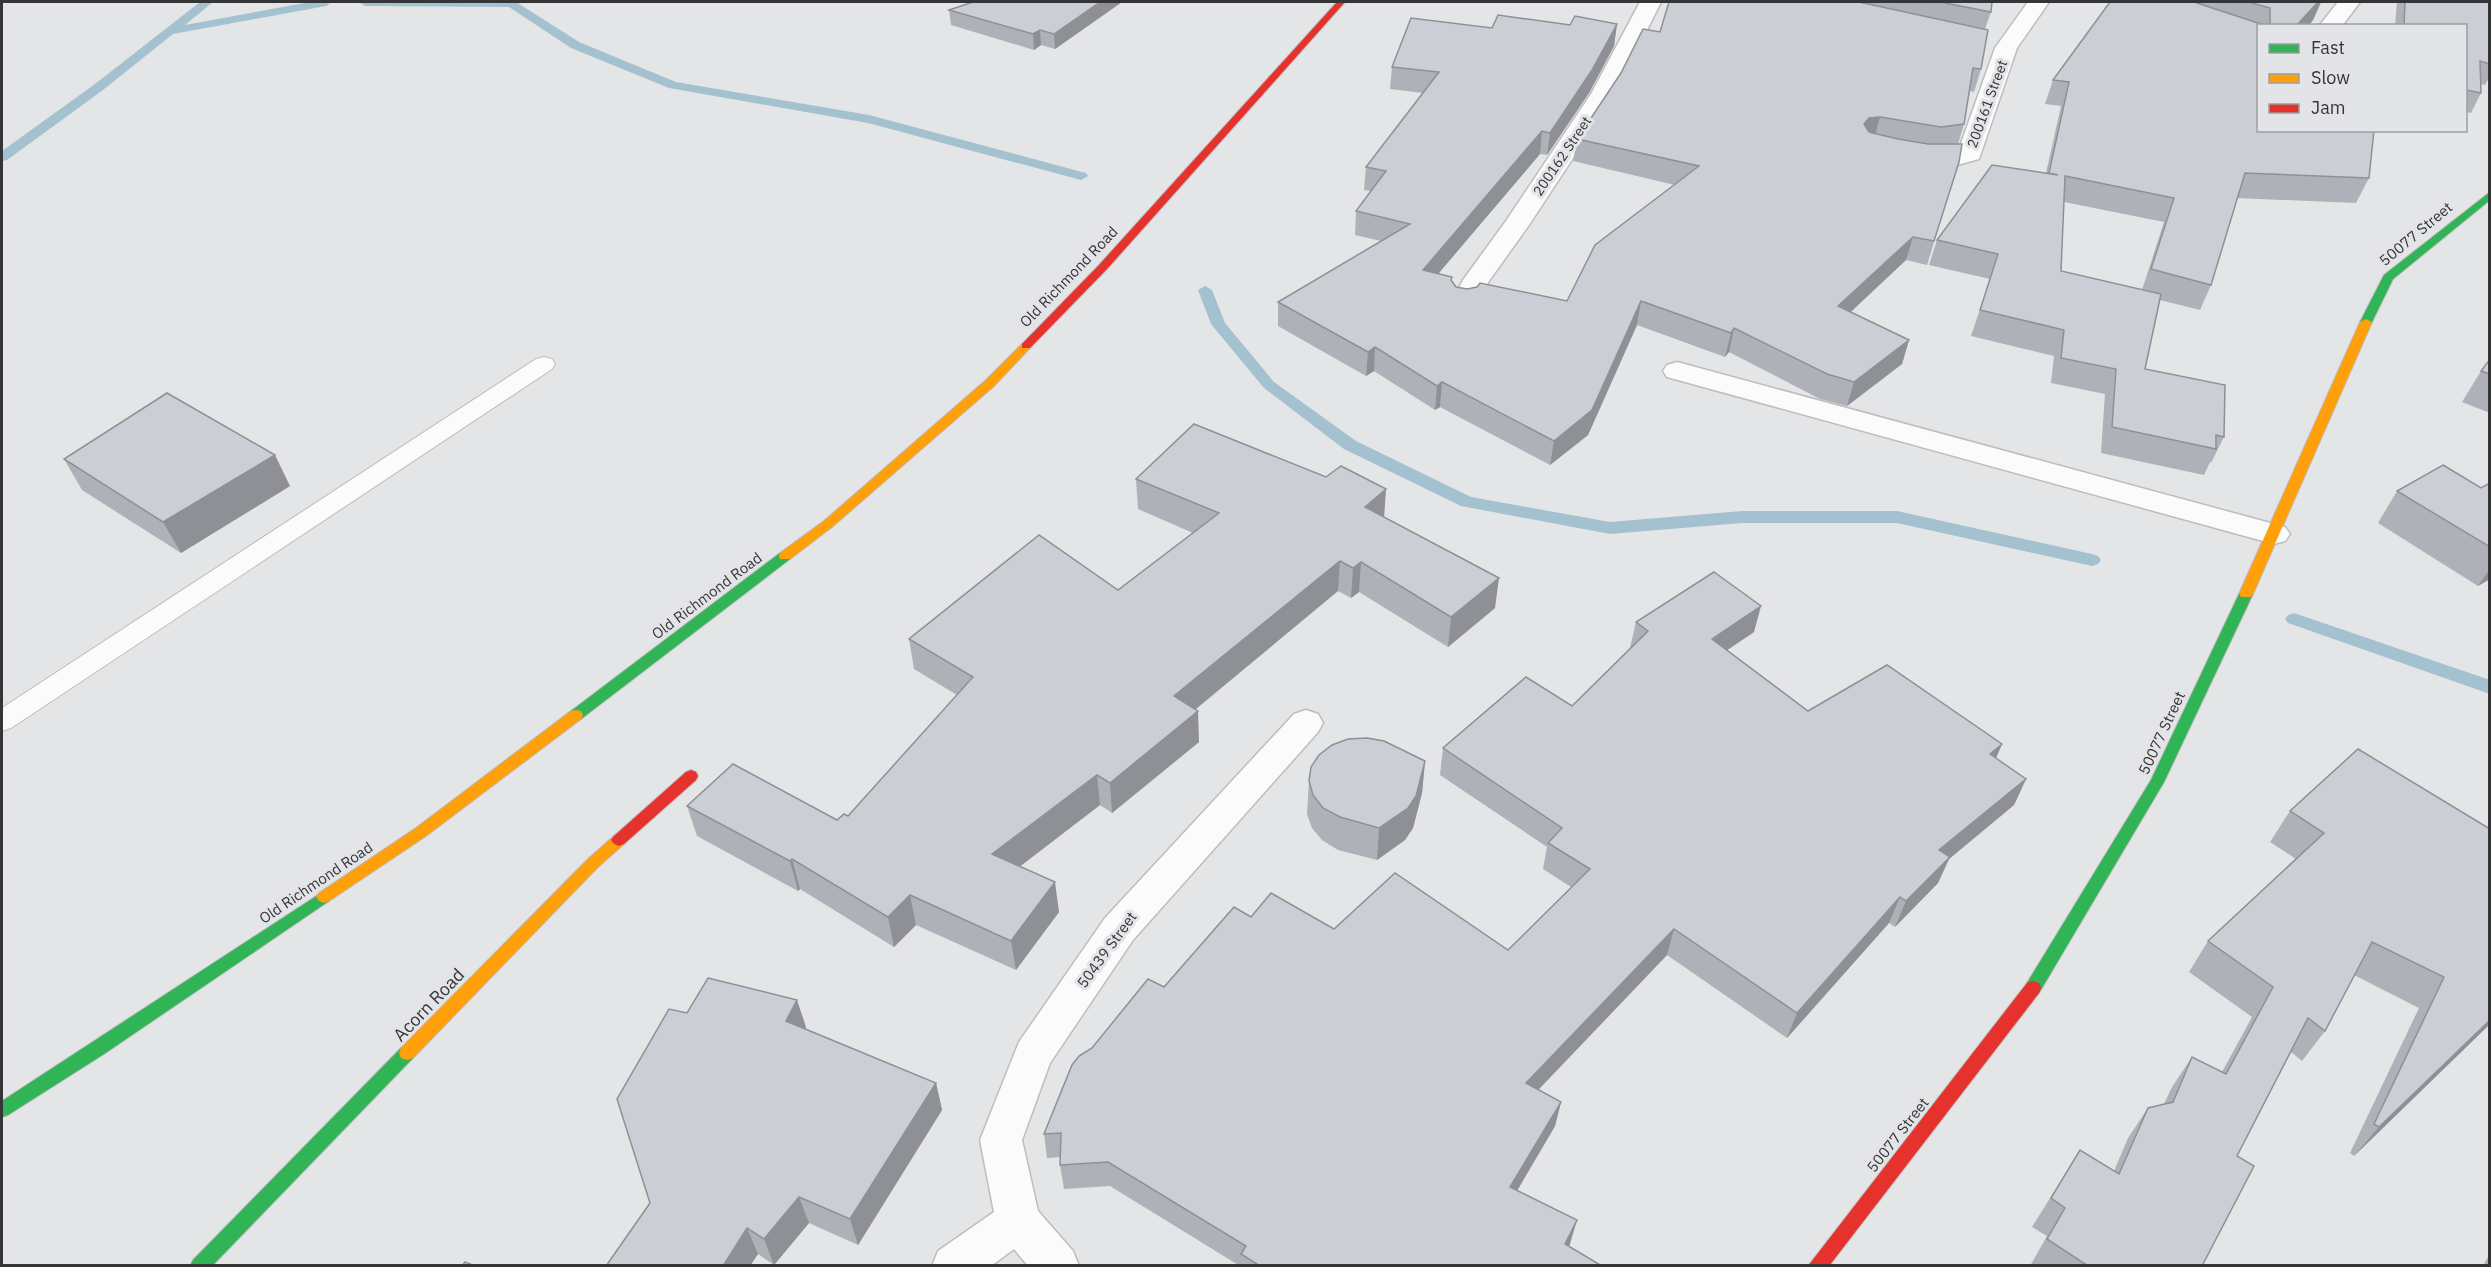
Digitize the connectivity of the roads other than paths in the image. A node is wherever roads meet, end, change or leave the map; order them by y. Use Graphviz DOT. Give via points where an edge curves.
graph roads {
  1 [pos="1341,2"];
  2 [pos="1650,2"];
  3 [pos="2038,2"];
  4 [pos="2349,2"];
  5 [pos="2332,24"];
  6 [pos="1890,152"];
  7 [pos="2490,195"];
  8 [pos="1464,303"];
  9 [pos="544,364"];
  10 [pos="1677,371"];
  11 [pos="2274,534"];
  12 [pos="2,721"];
  13 [pos="1306,723"];
  14 [pos="691,777"];
  15 [pos="2,1110"];
  16 [pos="1018,1221"];
  17 [pos="200,1266"];
  18 [pos="954,1266"];
  19 [pos="1057,1266"];
  20 [pos="1817,1266"];
  1 -- 15 [label="street, Old Richmond Road" via="1103,267 990,382 828,524 421,832"];
  2 -- 8 [label="street, 200162 Street" via="1603,94"];
  3 -- 6 [label="street, 200161 Street" via="1995,46 1970,154 1950,160"];
  4 -- 5 [label="street"];
  7 -- 11 [label="street, 50077 Street" via="2388,277"];
  9 -- 12 [label="lane"];
  10 -- 11 [label="street"];
  11 -- 20 [label="street, 50077 Street" via="2157,782 2039,980"];
  13 -- 16 [label="street, 50439 Street" via="1119,928 1033,1055 1001,1140"];
  14 -- 17 [label="street, Acorn Road" via="593,863"];
  16 -- 18 [label="street"];
  16 -- 19 [label="street, 50439 Street"];
}
